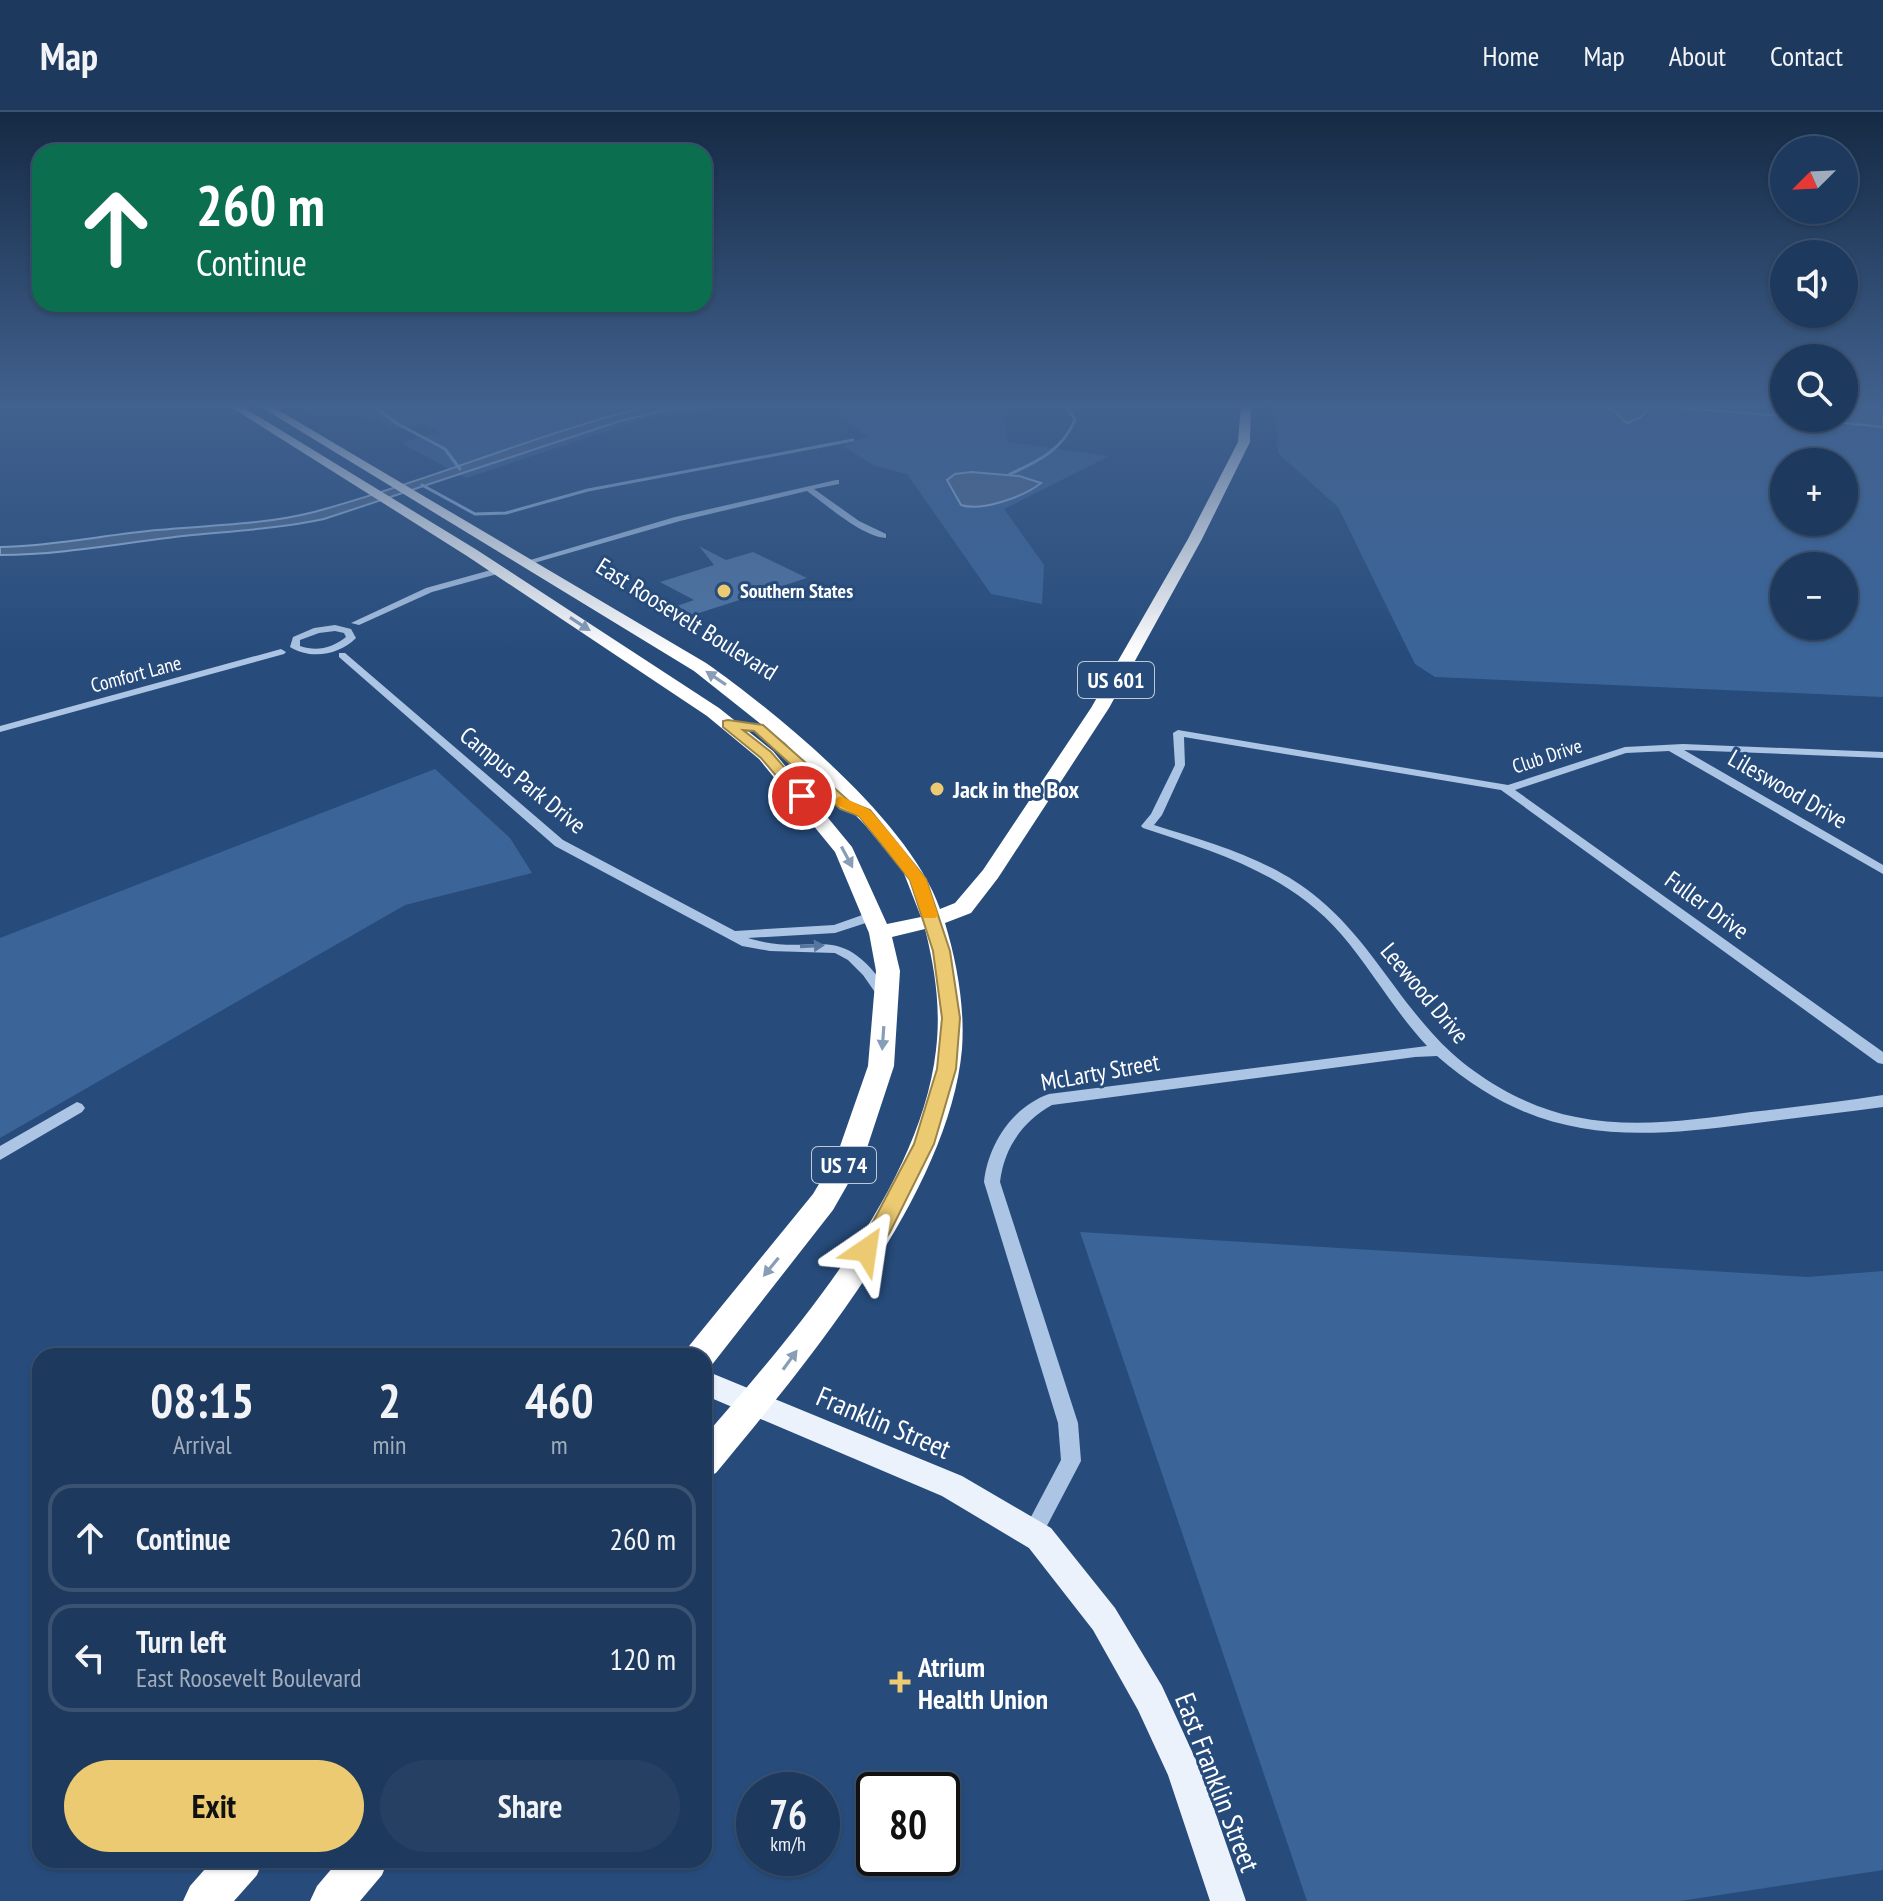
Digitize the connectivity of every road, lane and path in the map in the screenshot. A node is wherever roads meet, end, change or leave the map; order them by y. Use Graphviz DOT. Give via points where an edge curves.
graph roads {
  1 [pos="364,487"];
  2 [pos="399,487"];
  3 [pos="815,487"];
  4 [pos="1220,487"];
  5 [pos="809,489"];
  6 [pos="425,525"];
  7 [pos="883,536"];
  8 [pos="524,563"];
  9 [pos="498,571"];
  10 [pos="623,622"];
  11 [pos="352,627"];
  12 [pos="297,646"];
  13 [pos="342,650"];
  14 [pos="651,670"];
  15 [pos="765,713"];
  16 [pos="728,724"];
  17 [pos="0,729"];
  18 [pos="1672,748"];
  19 [pos="1883,755"];
  20 [pos="1504,787"];
  21 [pos="865,813"];
  22 [pos="1147,826"];
  23 [pos="1883,870"];
  24 [pos="931,921"];
  25 [pos="876,925"];
  26 [pos="737,935"];
  27 [pos="886,998"];
  28 [pos="1442,1051"];
  29 [pos="1883,1059"];
  30 [pos="1883,1101"];
  31 [pos="77,1108"];
  32 [pos="0,1154"];
  33 [pos="706,1348"];
  34 [pos="712,1385"];
  35 [pos="755,1403"];
  36 [pos="712,1453"];
  37 [pos="1032,1534"];
  38 [pos="235,1868"];
  39 [pos="360,1868"];
  40 [pos="205,1901"];
  41 [pos="332,1901"];
  42 [pos="1228,1901"];
  1 -- 6 [label="highway, US 74"];
  2 -- 8 [label="highway, East Roosevelt Boulevard / US 74"];
  3 -- 5 [label="street"];
  4 -- 24 [label="highway, US 601" via="1100,708 991,874 963,908"];
  5 -- 7 [label="street"];
  5 -- 8 [label="street"];
  6 -- 8 [label="highway" via="503,564"];
  6 -- 9 [label="highway, US 74"];
  8 -- 10 [label="highway, East Roosevelt Boulevard / US 74"];
  9 -- 10 [label="highway" via="520,572"];
  9 -- 11 [label="street" via="429,590"];
  9 -- 14 [label="highway, US 74, one-way"];
  15 -- 10 [label="highway, East Roosevelt Boulevard / US 74, one-way"];
  11 -- 12 [label="street, Comfort Lane" via="308,632"];
  11 -- 13 [label="street"];
  12 -- 13 [label="street, Campus Park Drive"];
  12 -- 17 [label="street, Comfort Lane"];
  13 -- 26 [label="street, Campus Park Drive" via="559,843"];
  14 -- 15 [label="highway" via="690,683 743,715"];
  14 -- 16 [label="highway, US 74"];
  15 -- 21 [label="highway, East Roosevelt Boulevard / US 74"];
  16 -- 21 [label="highway" via="758,727 845,806"];
  16 -- 25 [label="highway, US 74, one-way" via="766,755 845,851"];
  18 -- 19 [label="street, Club Drive"];
  18 -- 20 [label="street, Club Drive" via="1625,750"];
  18 -- 23 [label="street, Lileswood Drive"];
  20 -- 22 [label="street, Club Drive" via="1178,733 1180,765"];
  20 -- 29 [label="street, Fuller Drive"];
  21 -- 24 [label="highway, East Roosevelt Boulevard / US 74" via="918,879"];
  22 -- 28 [label="street, Leewood Drive" via="1247,859 1314,901 1347,933"];
  24 -- 25 [label="highway, US 601"];
  35 -- 24 [label="highway, East Roosevelt Boulevard / US 74, one-way" via="882,1226 924,1144 946,1069 951,1018"];
  25 -- 26 [label="street, Campus Park Drive"];
  25 -- 27 [label="highway, US 74" via="888,971"];
  26 -- 27 [label="street, Campus Park Drive, one-way" via="747,943 772,948 839,949 863,965"];
  27 -- 33 [label="highway, US 74, one-way" via="881,1066 851,1154 823,1202"];
  28 -- 30 [label="street, Leewood Drive" via="1520,1104 1574,1123 1654,1130"];
  28 -- 37 [label="street, McLarty Street" via="1049,1100 1034,1107 1006,1137 992,1165 992,1182 1072,1450"];
  31 -- 32 [label="street"];
  34 -- 35 [label="main road, Franklin Street"];
  35 -- 36 [label="highway, East Roosevelt Boulevard / US 74"];
  35 -- 37 [label="main road, Franklin Street" via="952,1486"];
  37 -- 42 [label="main road, East Franklin Street" via="1104,1619 1150,1698 1184,1771"];
  38 -- 40 [label="highway"];
  39 -- 41 [label="highway"];
}
